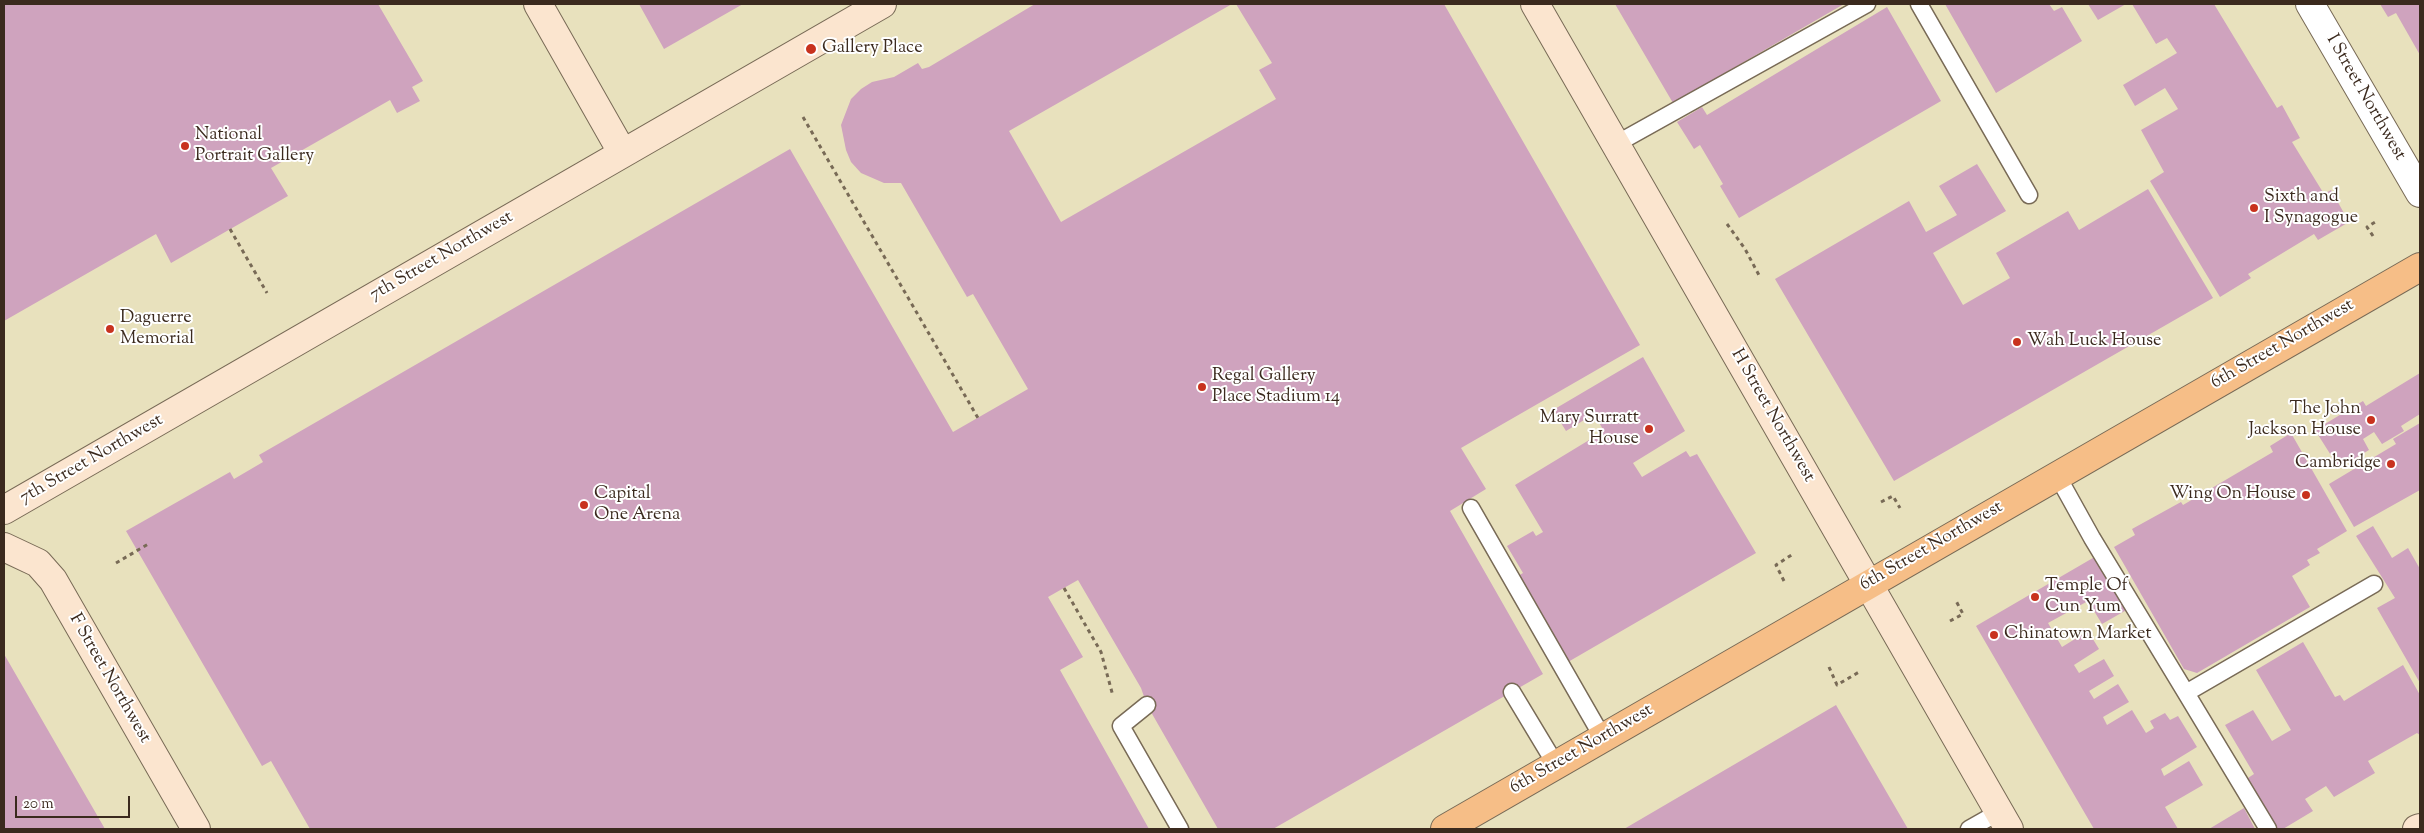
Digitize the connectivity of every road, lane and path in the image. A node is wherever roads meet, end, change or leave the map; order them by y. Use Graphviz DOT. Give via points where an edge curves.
graph roads {
  1 [pos="538,4"];
  2 [pos="882,4"];
  3 [pos="1535,4"];
  4 [pos="1867,4"];
  5 [pos="1919,4"];
  6 [pos="2310,4"];
  7 [pos="803,117"];
  8 [pos="1616,144"];
  9 [pos="622,152"];
  10 [pos="2420,193"];
  11 [pos="2029,195"];
  12 [pos="2377,222"];
  13 [pos="1726,224"];
  14 [pos="230,229"];
  15 [pos="2373,236"];
  16 [pos="2420,267"];
  17 [pos="1760,277"];
  18 [pos="268,293"];
  19 [pos="978,418"];
  20 [pos="2058,475"];
  21 [pos="1881,502"];
  22 [pos="1471,508"];
  23 [pos="1900,508"];
  24 [pos="4,510"];
  25 [pos="150,543"];
  26 [pos="4,547"];
  27 [pos="1793,554"];
  28 [pos="116,562"];
  29 [pos="1784,581"];
  30 [pos="1869,584"];
  31 [pos="2374,584"];
  32 [pos="1064,588"];
  33 [pos="1955,599"];
  34 [pos="1950,621"];
  35 [pos="1829,667"];
  36 [pos="1859,672"];
  37 [pos="1512,692"];
  38 [pos="2186,694"];
  39 [pos="1147,705"];
  40 [pos="1121,726"];
  41 [pos="1604,738"];
  42 [pos="1556,765"];
  43 [pos="2004,821"];
  44 [pos="196,829"];
  45 [pos="1180,829"];
  46 [pos="1445,829"];
  47 [pos="1969,829"];
  48 [pos="2268,829"];
  1 -- 9 [label="main road"];
  2 -- 9 [label="main road, 7th Street Northwest"];
  3 -- 8 [label="main road, H Street Northwest"];
  4 -- 8 [label="lane"];
  5 -- 11 [label="lane"];
  6 -- 10 [label="street, I Street Northwest"];
  7 -- 19 [label="path"];
  8 -- 30 [label="main road, H Street Northwest"];
  9 -- 24 [label="main road, 7th Street Northwest"];
  12 -- 15 [label="path" via="2367,227"];
  13 -- 17 [label="path"];
  14 -- 18 [label="path"];
  16 -- 20 [label="highway, 6th Street Northwest"];
  20 -- 30 [label="highway, 6th Street Northwest"];
  20 -- 38 [label="lane"];
  21 -- 23 [label="path" via="1893,496"];
  22 -- 41 [label="lane"];
  25 -- 28 [label="path"];
  26 -- 44 [label="main road, F Street Northwest" via="38,563 52,580"];
  27 -- 29 [label="path" via="1776,565"];
  30 -- 41 [label="highway, 6th Street Northwest"];
  30 -- 43 [label="main road, H Street Northwest"];
  31 -- 38 [label="lane"];
  32 -- 40 [label="path" via="1101,652"];
  33 -- 34 [label="path" via="1963,614"];
  35 -- 36 [label="path" via="1838,685"];
  37 -- 42 [label="lane"];
  38 -- 48 [label="lane"];
  39 -- 40 [label="lane"];
  40 -- 45 [label="lane"];
  41 -- 42 [label="highway, 6th Street Northwest"];
  42 -- 46 [label="highway, 6th Street Northwest"];
  43 -- 47 [label="lane"];
}
